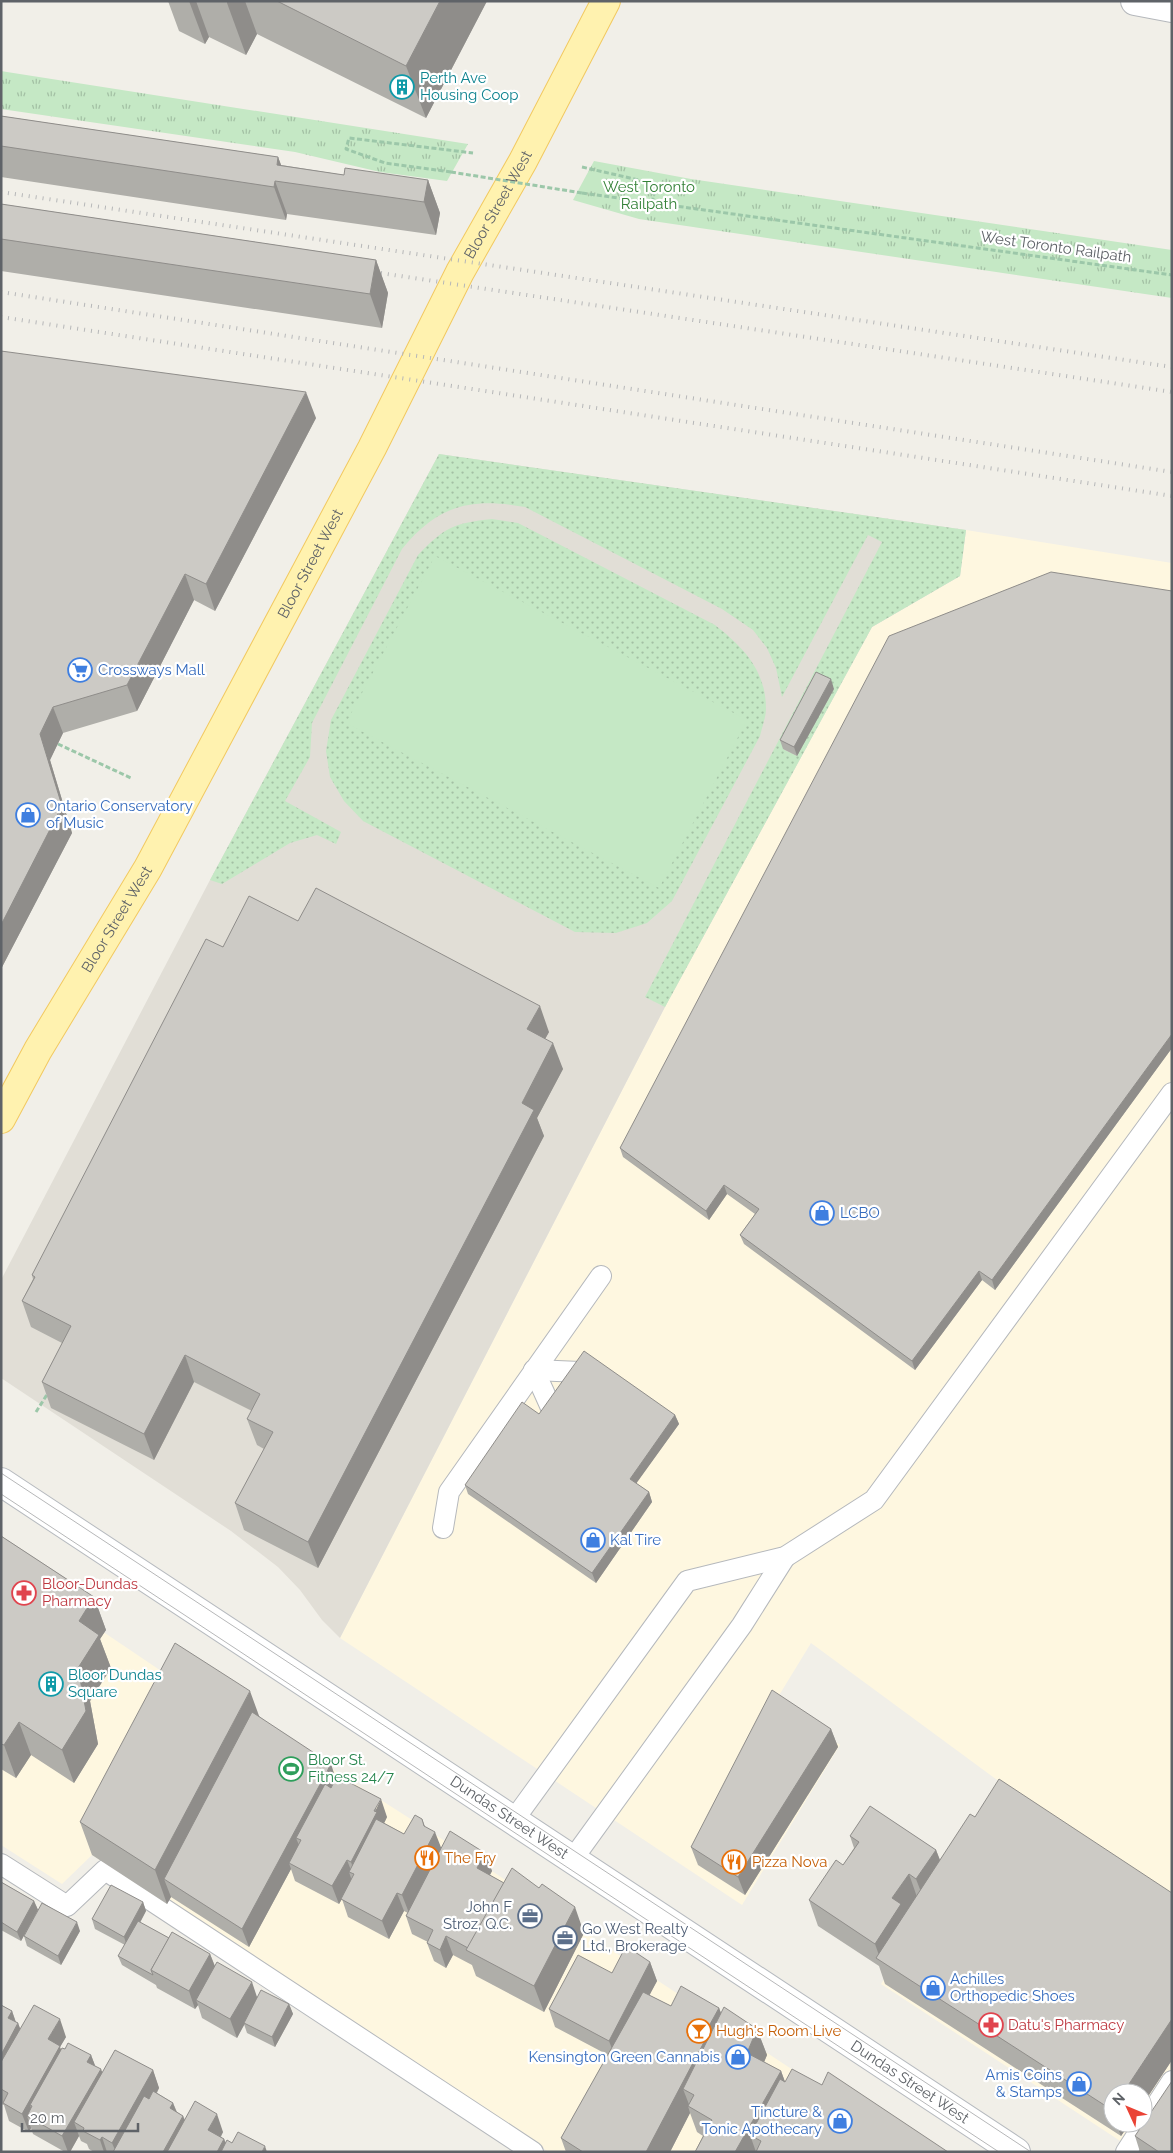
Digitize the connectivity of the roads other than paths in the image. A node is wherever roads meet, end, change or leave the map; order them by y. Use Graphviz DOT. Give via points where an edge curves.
graph roads {
  1 [pos="606,1"];
  2 [pos="1136,1"];
  3 [pos="1172,8"];
  4 [pos="1172,1093"];
  5 [pos="1,1118"];
  6 [pos="601,1276"];
  7 [pos="534,1370"];
  8 [pos="580,1372"];
  9 [pos="565,1392"];
  10 [pos="552,1410"];
  11 [pos="1,1482"];
  12 [pos="443,1528"];
  13 [pos="785,1557"];
  14 [pos="513,1821"];
  15 [pos="572,1860"];
  16 [pos="1,1864"];
  17 [pos="1172,2081"];
  18 [pos="533,2152"];
  19 [pos="1016,2152"];
  20 [pos="1126,2152"];
  1 -- 5 [label="main road, Bloor Street West" via="523,161 460,272 372,448 148,868 38,1050"];
  2 -- 3 [label="main road"];
  4 -- 13 [label="lane" via="874,1500"];
  6 -- 7 [label="lane"];
  7 -- 8 [label="lane"];
  7 -- 9 [label="lane"];
  7 -- 10 [label="lane"];
  7 -- 12 [label="lane" via="450,1492"];
  11 -- 14 [label="main road, Dundas Street West"];
  13 -- 14 [label="lane" via="687,1581"];
  13 -- 15 [label="lane" via="742,1625"];
  14 -- 15 [label="main road, Dundas Street West"];
  15 -- 19 [label="main road, Dundas Street West"];
  16 -- 18 [label="lane" via="67,1906 105,1870"];
  17 -- 20 [label="lane"];
}
